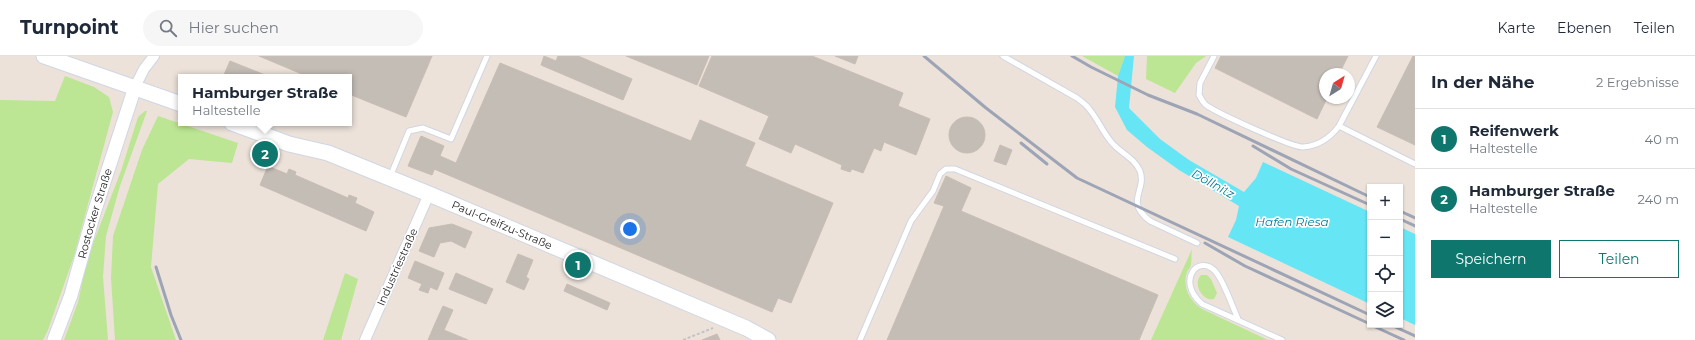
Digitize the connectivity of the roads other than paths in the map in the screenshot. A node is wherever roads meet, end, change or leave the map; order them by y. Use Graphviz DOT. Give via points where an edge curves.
graph roads {
  1 [pos="44,56"];
  2 [pos="154,56"];
  3 [pos="487,56"];
  4 [pos="1003,56"];
  5 [pos="1214,56"];
  6 [pos="1376,56"];
  7 [pos="135,87"];
  8 [pos="178,103"];
  9 [pos="240,126"];
  10 [pos="1339,126"];
  11 [pos="1415,164"];
  12 [pos="390,178"];
  13 [pos="429,194"];
  14 [pos="1197,243"];
  15 [pos="1175,259"];
  16 [pos="1238,319"];
  17 [pos="54,340"];
  18 [pos="365,340"];
  19 [pos="768,340"];
  20 [pos="860,340"];
  21 [pos="1282,340"];
  1 -- 7 [label="main road"];
  2 -- 7 [label="street"];
  3 -- 12 [label="lane" via="451,139 423,128 409,131"];
  4 -- 14 [label="lane" via="1077,98 1090,109 1107,138 1140,170 1137,200 1144,216"];
  5 -- 10 [label="lane" via="1200,83 1199,95 1205,104 1254,129 1302,147 1319,144 1331,136"];
  6 -- 10 [label="lane"];
  7 -- 8 [label="main road"];
  7 -- 17 [label="street, Rostocker Straße" via="94,213 71,295"];
  9 -- 12 [label="main road, Paul-Greifzu-Straße" via="290,144 328,153"];
  10 -- 11 [label="lane"];
  12 -- 13 [label="main road, Paul-Greifzu-Straße"];
  13 -- 18 [label="street, Industriestraße"];
  13 -- 19 [label="main road, Paul-Greifzu-Straße" via="746,328"];
  15 -- 20 [label="lane" via="955,169 946,169 940,174 933,191 911,221"];
  16 -- 16 [label="lane" via="1215,271 1206,266 1197,267 1190,280 1196,298 1210,308"];
  16 -- 21 [label="lane"];
}
